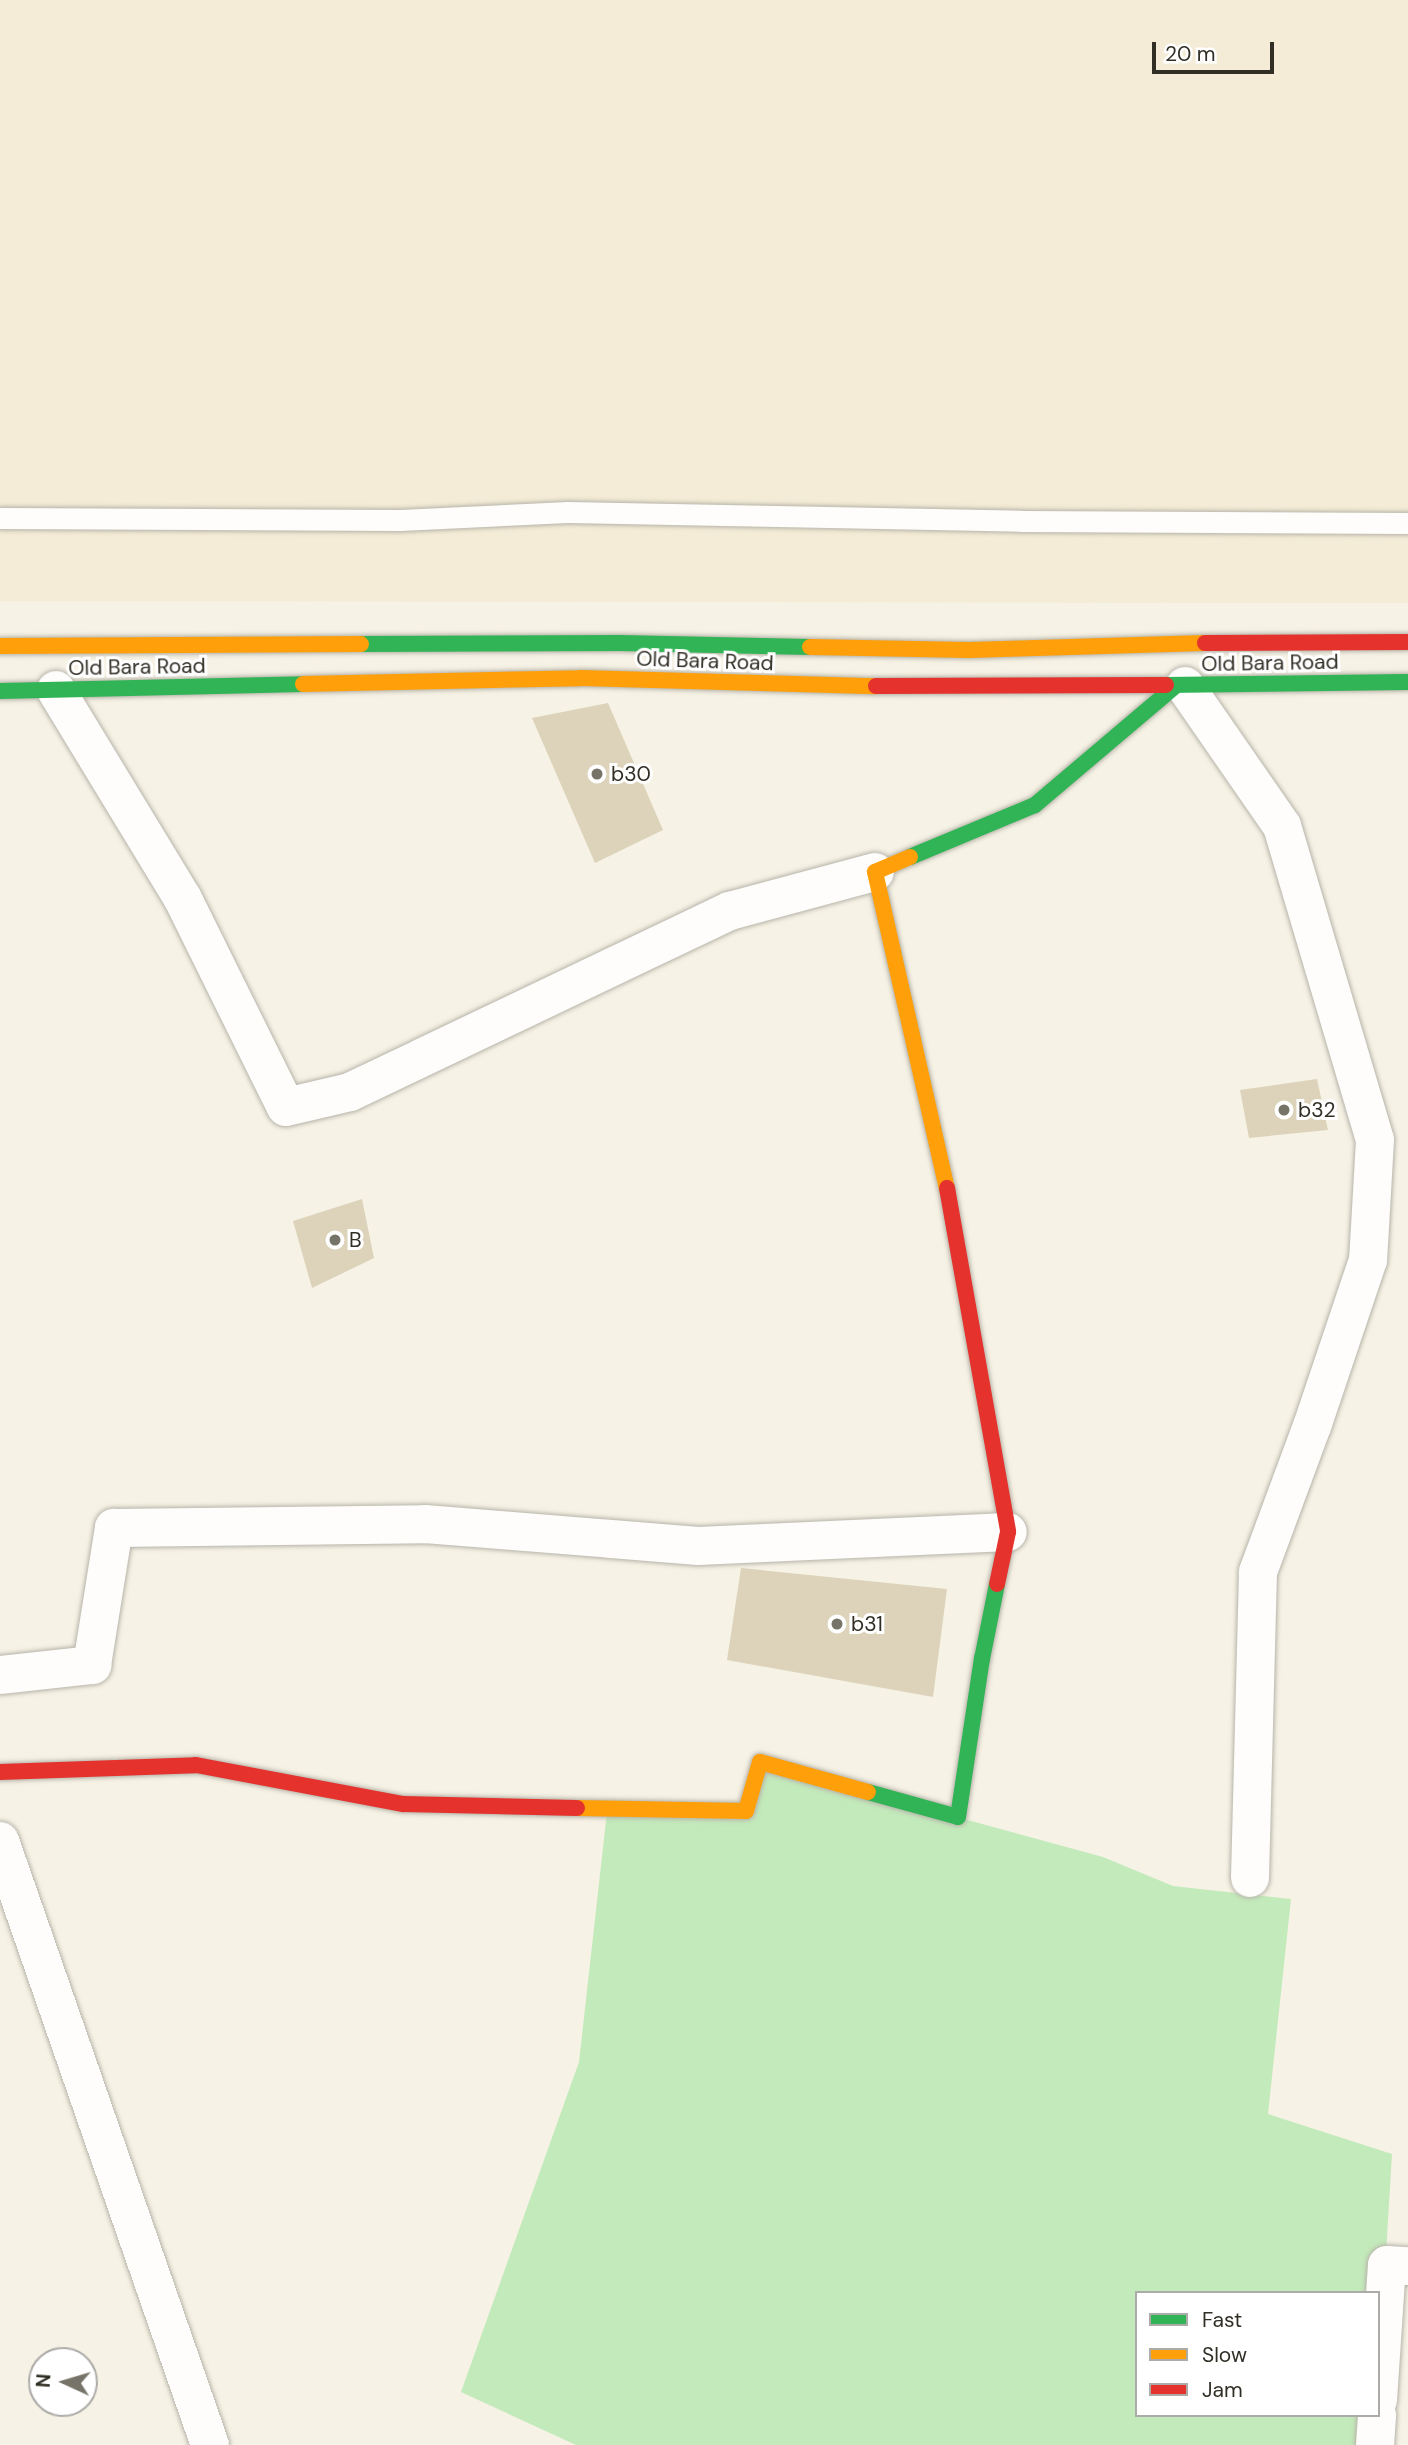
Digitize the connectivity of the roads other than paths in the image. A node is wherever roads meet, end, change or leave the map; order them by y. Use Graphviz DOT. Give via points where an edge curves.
graph roads {
  1 [pos="0,518"];
  2 [pos="1408,523"];
  3 [pos="1408,642"];
  4 [pos="0,646"];
  5 [pos="331,664"];
  6 [pos="1408,682"];
  7 [pos="1179,686"];
  8 [pos="56,690"];
  9 [pos="0,691"];
  10 [pos="875,872"];
  11 [pos="1008,1532"];
  12 [pos="0,1675"];
  13 [pos="0,1772"];
  14 [pos="0,1841"];
  15 [pos="1250,1878"];
  16 [pos="1408,2266"];
  17 [pos="1380,2370"];
  18 [pos="1377,2417"];
  19 [pos="210,2445"];
  20 [pos="1375,2445"];
  1 -- 2 [label="lane" via="400,520 568,512"];
  3 -- 5 [label="main road" via="1131,643 969,650 620,643"];
  4 -- 5 [label="main road"];
  5 -- 7 [label="main road, Old Bara Road" via="582,678 937,688"];
  5 -- 8 [label="main road, Old Bara Road"];
  6 -- 7 [label="main road, Old Bara Road"];
  7 -- 10 [label="main road" via="1035,805"];
  7 -- 15 [label="street" via="1283,825 1375,1140 1368,1260 1258,1572"];
  8 -- 9 [label="main road, Old Bara Road"];
  8 -- 10 [label="street" via="182,897 286,1107 350,1092 730,911"];
  10 -- 11 [label="main road" via="954,1219"];
  11 -- 12 [label="street" via="698,1546 425,1524 114,1528 92,1665"];
  11 -- 13 [label="main road" via="982,1659 958,1817 760,1762 746,1811 403,1804 196,1765"];
  14 -- 19 [label="street"];
  16 -- 17 [label="street" via="1387,2265"];
  18 -- 20 [label="street"];
}
